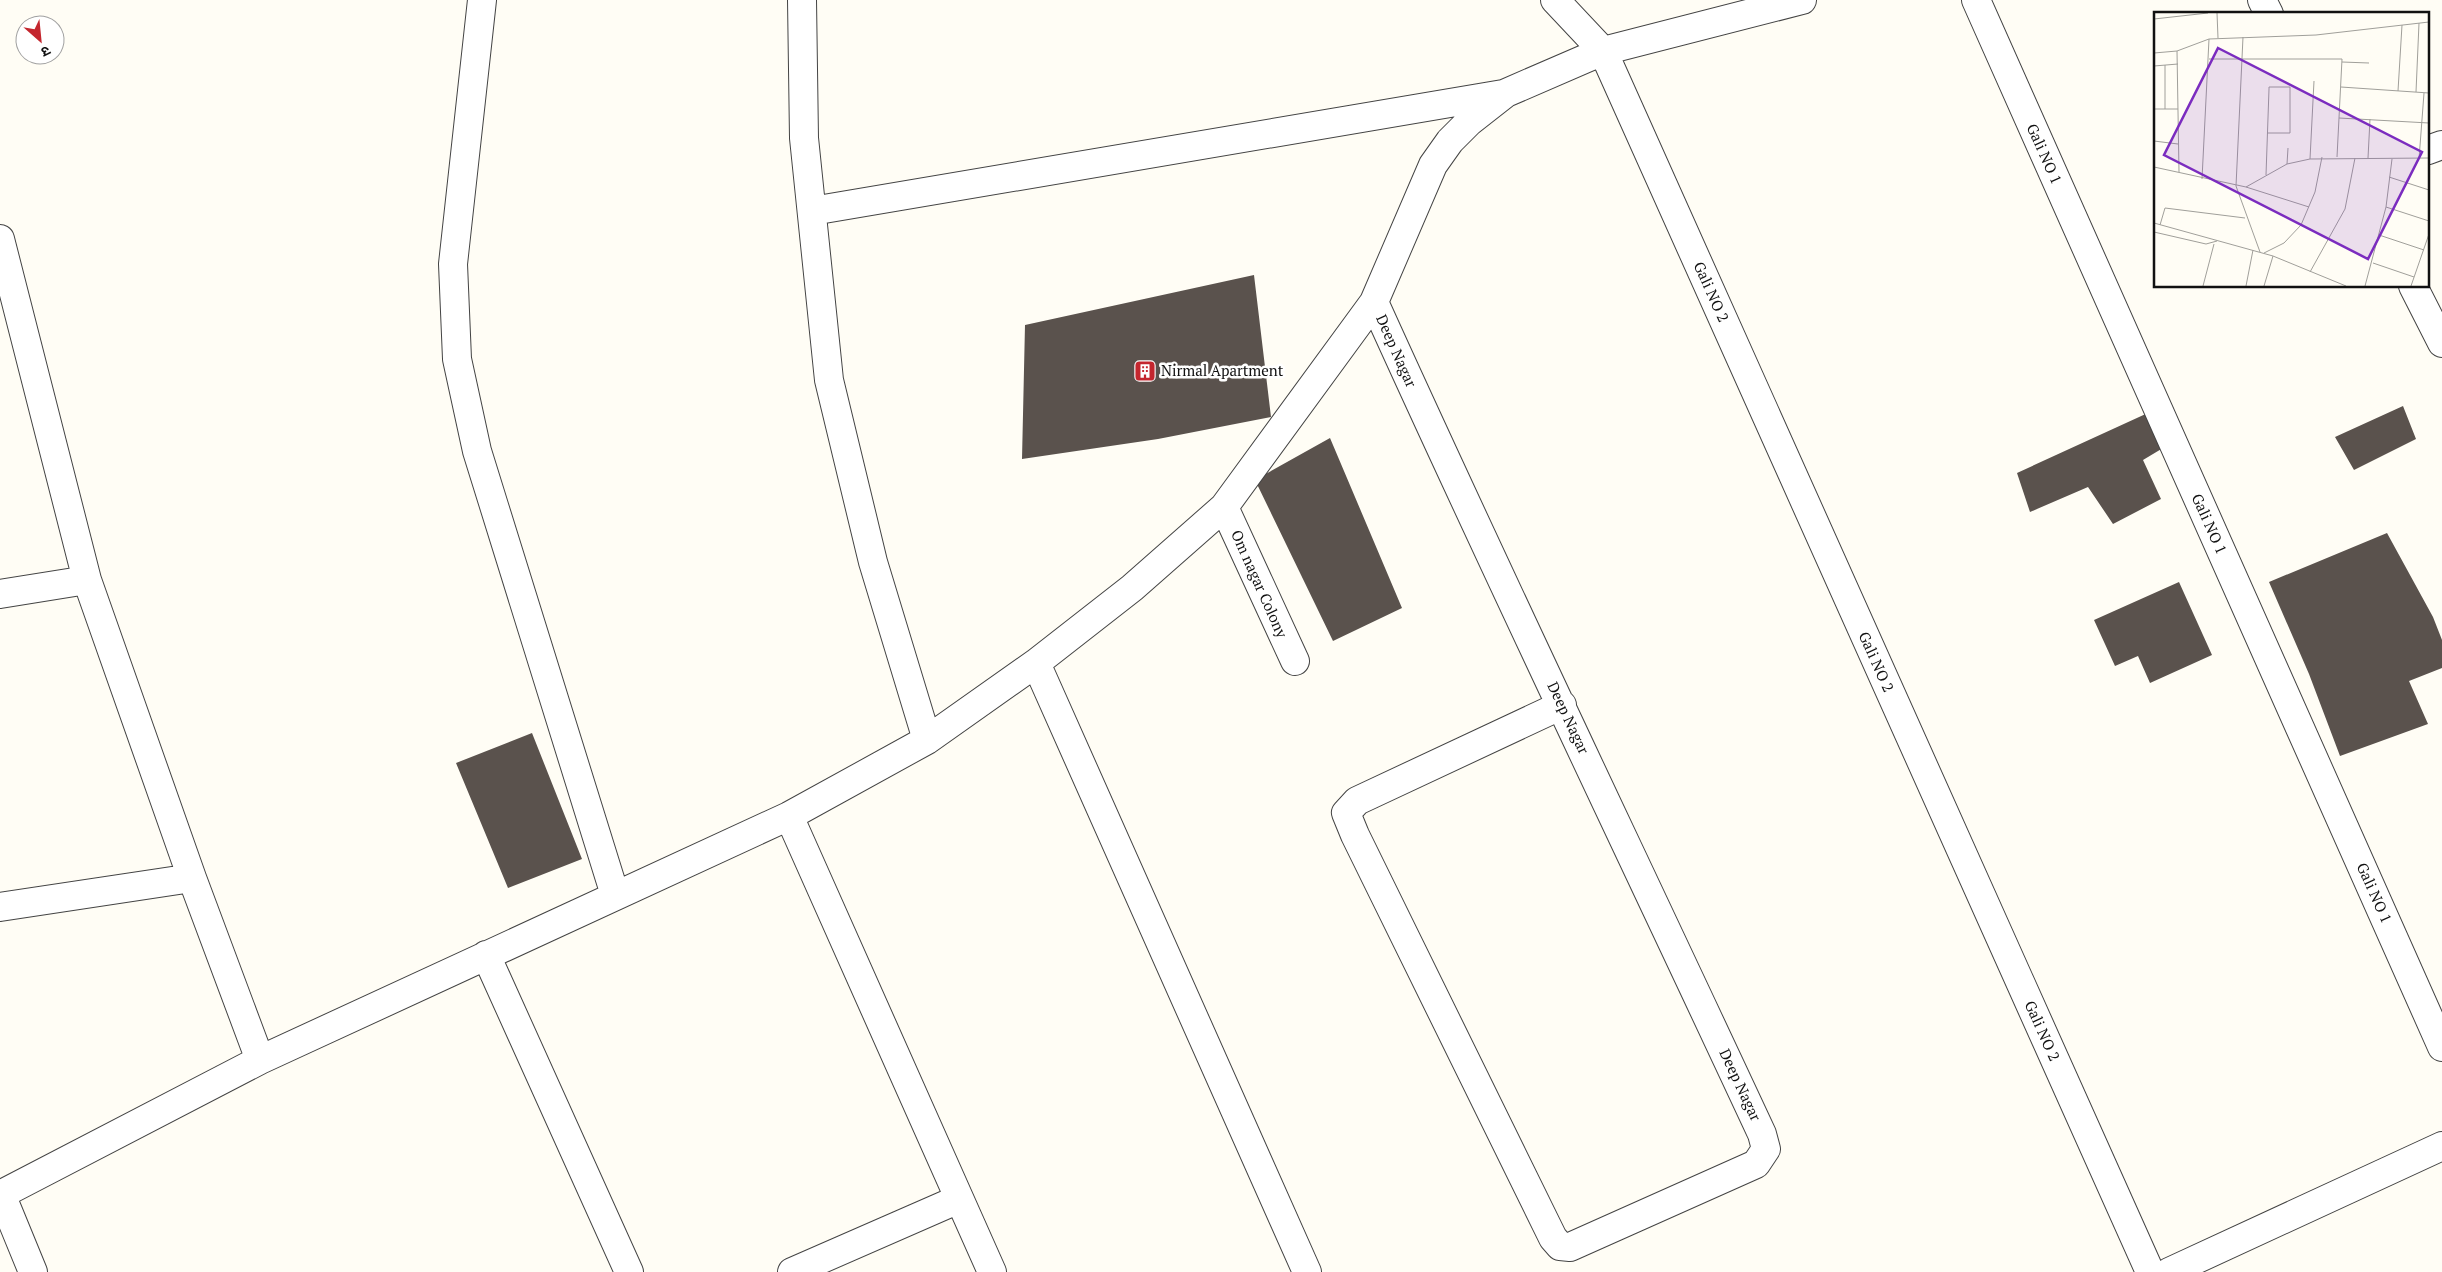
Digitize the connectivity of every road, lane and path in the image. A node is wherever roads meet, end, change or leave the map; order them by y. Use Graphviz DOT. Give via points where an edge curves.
graph roads {
  1 [pos="482,0"];
  2 [pos="802,0"];
  3 [pos="1555,0"];
  4 [pos="1802,0"];
  5 [pos="1976,0"];
  6 [pos="2262,0"];
  7 [pos="2268,12"];
  8 [pos="1603,51"];
  9 [pos="1506,93"];
  10 [pos="2442,144"];
  11 [pos="2430,149"];
  12 [pos="812,211"];
  13 [pos="0,239"];
  14 [pos="5,277"];
  15 [pos="2414,288"];
  16 [pos="1374,302"];
  17 [pos="2442,343"];
  18 [pos="1224,507"];
  19 [pos="87,580"];
  20 [pos="0,594"];
  21 [pos="1294,661"];
  22 [pos="1036,663"];
  23 [pos="1562,705"];
  24 [pos="927,740"];
  25 [pos="789,816"];
  26 [pos="192,878"];
  27 [pos="615,895"];
  28 [pos="0,907"];
  29 [pos="486,955"];
  30 [pos="2442,1047"];
  31 [pos="260,1060"];
  32 [pos="2442,1146"];
  33 [pos="0,1195"];
  34 [pos="959,1198"];
  35 [pos="33,1272"];
  36 [pos="629,1272"];
  37 [pos="792,1272"];
  38 [pos="992,1272"];
  39 [pos="1307,1272"];
  40 [pos="2150,1272"];
  41 [pos="2169,1272"];
  1 -- 27 [label="street" via="453,264 457,359 478,451"];
  2 -- 12 [label="street" via="804,138"];
  3 -- 8 [label="street, Gali NO 2"];
  4 -- 8 [label="street"];
  5 -- 30 [label="street, Gali NO 1"];
  6 -- 7 [label="street"];
  8 -- 9 [label="street"];
  8 -- 40 [label="street, Gali NO 2"];
  9 -- 12 [label="street"];
  9 -- 16 [label="street" via="1469,122 1433,164"];
  10 -- 11 [label="street"];
  12 -- 24 [label="street" via="829,380 873,562"];
  13 -- 14 [label="street"];
  14 -- 19 [label="street"];
  15 -- 17 [label="street"];
  16 -- 18 [label="street"];
  16 -- 23 [label="street, Deep Nagar" via="1444,458"];
  18 -- 21 [label="street, Om nagar Colony"];
  18 -- 22 [label="street" via="1132,588"];
  19 -- 20 [label="street"];
  19 -- 26 [label="street"];
  22 -- 24 [label="street"];
  22 -- 39 [label="street"];
  23 -- 23 [label="street, Deep Nagar" via="1762,1134 1766,1149 1756,1164 1570,1247 1560,1246 1553,1238 1346,813 1357,801"];
  24 -- 25 [label="street"];
  25 -- 27 [label="street"];
  25 -- 34 [label="street"];
  26 -- 28 [label="street"];
  26 -- 31 [label="street"];
  27 -- 29 [label="street"];
  29 -- 31 [label="street"];
  29 -- 36 [label="street"];
  31 -- 33 [label="street"];
  32 -- 41 [label="street"];
  33 -- 35 [label="street"];
  34 -- 37 [label="street"];
  34 -- 38 [label="street"];
}
